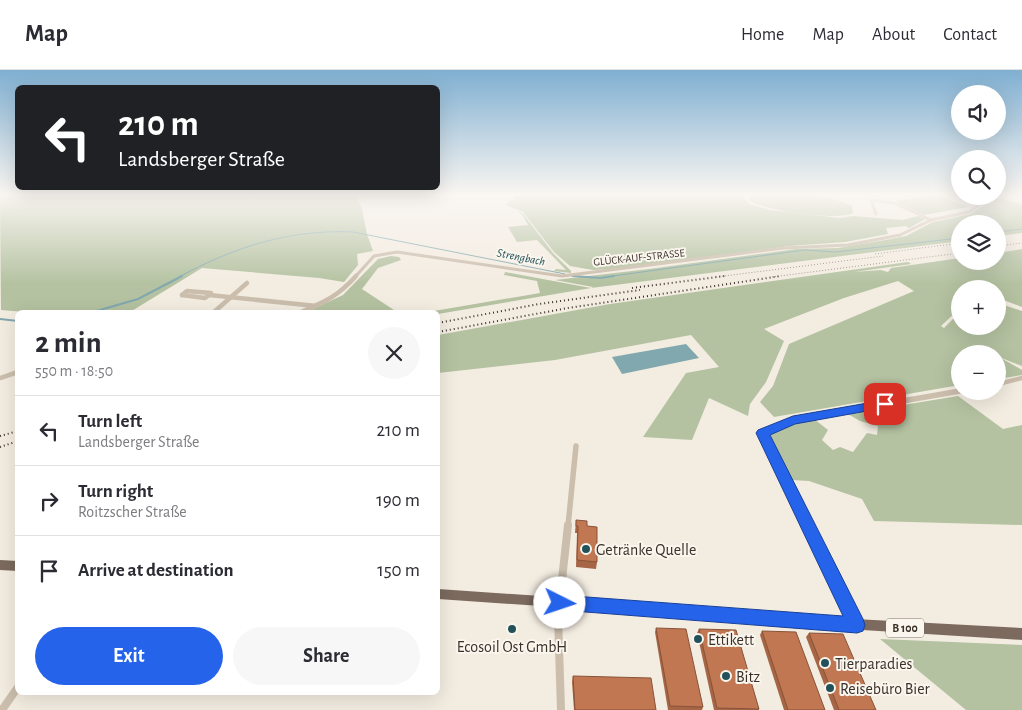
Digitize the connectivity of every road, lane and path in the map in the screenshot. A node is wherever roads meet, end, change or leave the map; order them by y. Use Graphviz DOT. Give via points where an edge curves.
graph roads {
  1 [pos="923,224"];
  2 [pos="247,283"];
  3 [pos="209,295"];
  4 [pos="231,298"];
  5 [pos="316,306"];
  6 [pos="216,310"];
  7 [pos="306,310"];
  8 [pos="15,373"];
  9 [pos="0,378"];
  10 [pos="1022,378"];
  11 [pos="1006,382"];
  12 [pos="951,393"];
  13 [pos="576,446"];
  14 [pos="0,566"];
  15 [pos="15,566"];
  16 [pos="440,594"];
  17 [pos="560,603"];
  18 [pos="857,625"];
  19 [pos="1022,634"];
  20 [pos="15,692"];
  21 [pos="2,710"];
  22 [pos="561,710"];
  1 -- 5 [label="street, GLÜCK-AUF-STRASSE" via="904,233 848,245 784,248 562,276 384,252 374,256 344,290"];
  2 -- 4 [label="street"];
  3 -- 3 [label="street" via="212,293 187,291 182,295 205,298"];
  3 -- 4 [label="street"];
  4 -- 5 [label="street"];
  4 -- 6 [label="street"];
  5 -- 7 [label="street, GLÜCK-AUF-STRASSE"];
  8 -- 9 [label="street"];
  10 -- 11 [label="street"];
  12 -- 18 [label="street" via="793,420 762,433"];
  13 -- 17 [label="street"];
  14 -- 15 [label="main road"];
  16 -- 17 [label="main road, B 100"];
  17 -- 18 [label="main road, B 100"];
  17 -- 22 [label="street"];
  18 -- 19 [label="main road, B 100"];
  20 -- 21 [label="street"];
}
